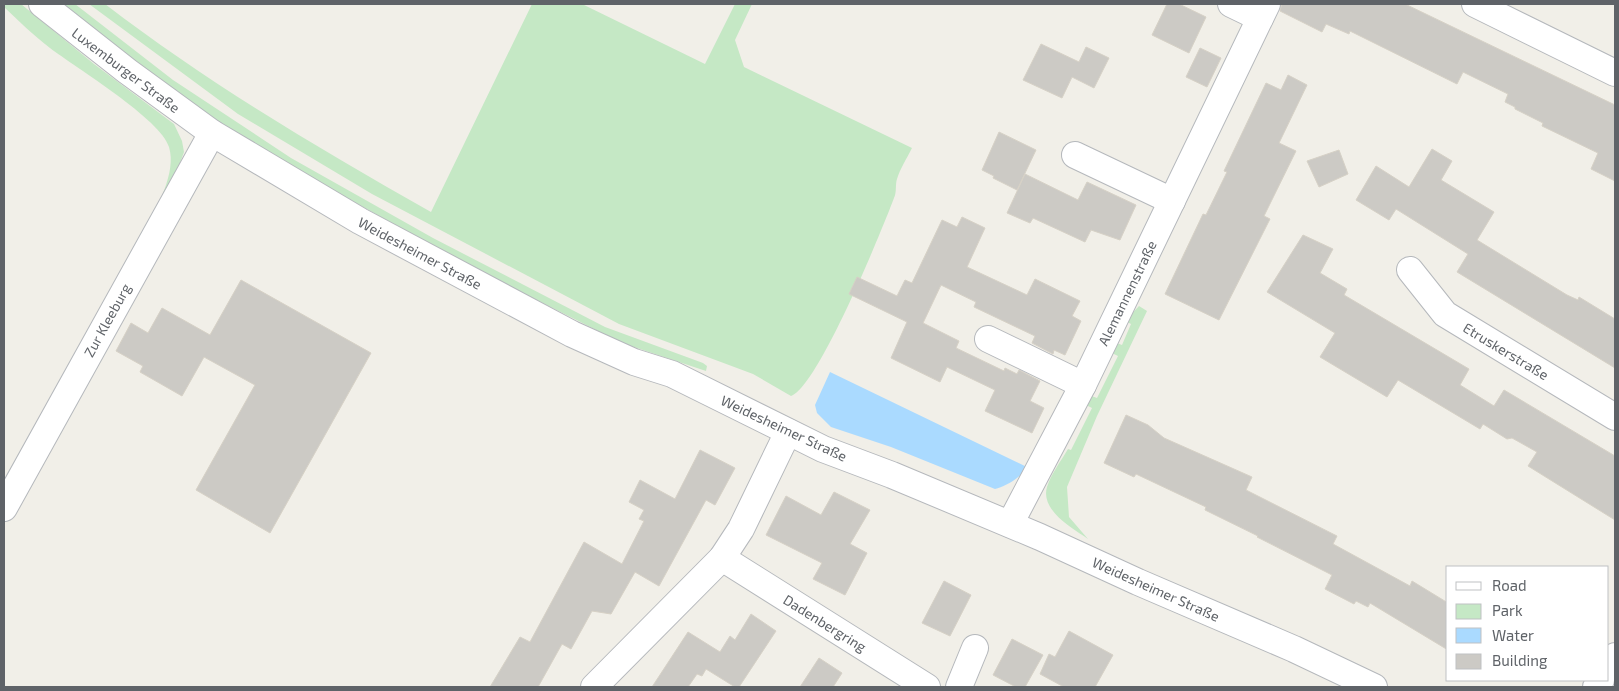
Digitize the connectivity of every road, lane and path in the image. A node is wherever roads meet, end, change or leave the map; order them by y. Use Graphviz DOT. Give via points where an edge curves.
graph roads {
  1 [pos="42,4"];
  2 [pos="1231,4"];
  3 [pos="1475,4"];
  4 [pos="1264,11"];
  5 [pos="1615,72"];
  6 [pos="212,133"];
  7 [pos="1075,155"];
  8 [pos="1172,201"];
  9 [pos="1410,270"];
  10 [pos="988,338"];
  11 [pos="1083,385"];
  12 [pos="1615,417"];
  13 [pos="788,432"];
  14 [pos="4,508"];
  15 [pos="1010,524"];
  16 [pos="722,558"];
  17 [pos="975,648"];
  18 [pos="594,687"];
  19 [pos="927,687"];
  20 [pos="959,687"];
  21 [pos="1374,687"];
  1 -- 6 [label="street, Luxemburger Straße" via="127,72"];
  2 -- 4 [label="street, Alemannenstraße"];
  3 -- 5 [label="street"];
  4 -- 8 [label="street, Alemannenstraße"];
  6 -- 13 [label="street, Weidesheimer Straße" via="360,221 572,334 634,362 672,374"];
  6 -- 14 [label="street, Zur Kleeburg"];
  7 -- 8 [label="street"];
  8 -- 11 [label="street, Alemannenstraße"];
  9 -- 12 [label="street, Etruskerstraße" via="1445,314"];
  10 -- 11 [label="street"];
  11 -- 15 [label="street, Alemannenstraße"];
  13 -- 15 [label="street, Weidesheimer Straße" via="823,450"];
  13 -- 16 [label="street"];
  15 -- 21 [label="street, Weidesheimer Straße"];
  16 -- 18 [label="street"];
  16 -- 19 [label="street, Dadenbergring"];
  17 -- 20 [label="street"];
}
